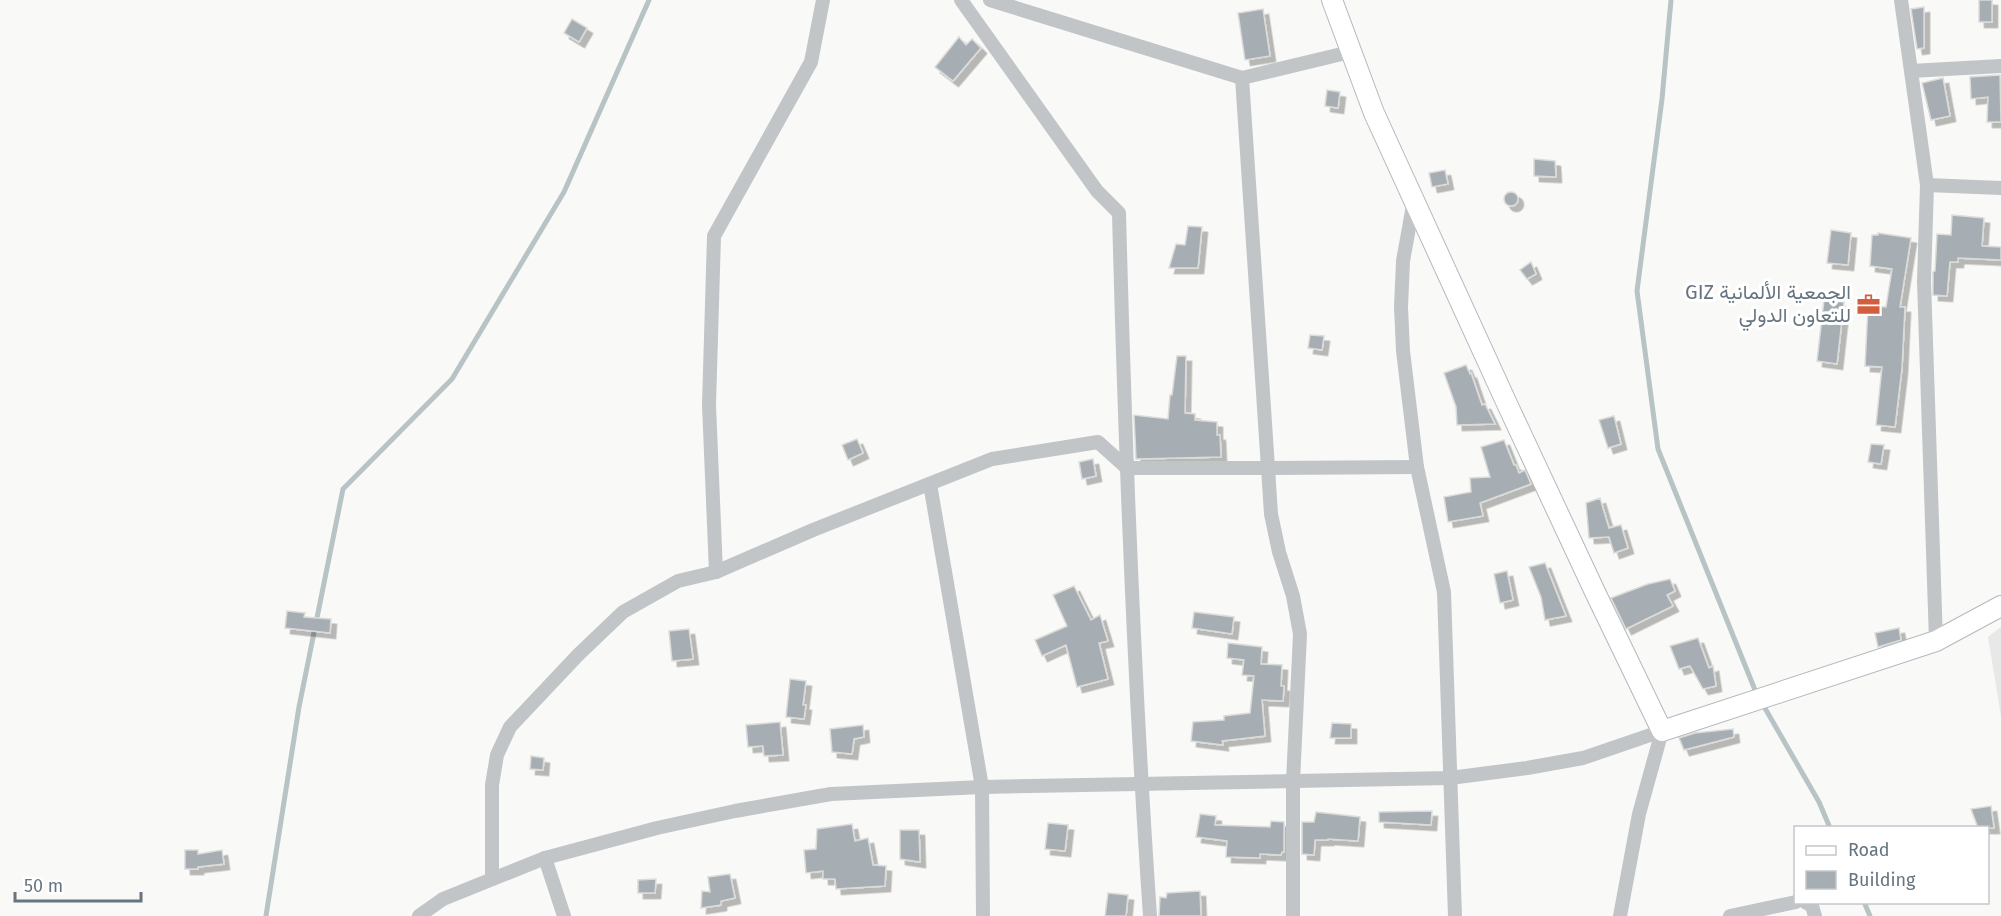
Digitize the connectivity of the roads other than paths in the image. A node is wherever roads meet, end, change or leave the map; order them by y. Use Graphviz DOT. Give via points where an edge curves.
graph roads {
  1 [pos="823,0"];
  2 [pos="961,0"];
  3 [pos="990,0"];
  4 [pos="1332,0"];
  5 [pos="1901,0"];
  6 [pos="1350,52"];
  7 [pos="2001,66"];
  8 [pos="1911,71"];
  9 [pos="1242,78"];
  10 [pos="1927,185"];
  11 [pos="2001,188"];
  12 [pos="1414,199"];
  13 [pos="1417,467"];
  14 [pos="1127,468"];
  15 [pos="1268,468"];
  16 [pos="930,484"];
  17 [pos="716,572"];
  18 [pos="2001,606"];
  19 [pos="1936,641"];
  20 [pos="1662,730"];
  21 [pos="1450,778"];
  22 [pos="1293,782"];
  23 [pos="1141,784"];
  24 [pos="982,787"];
  25 [pos="545,858"];
  26 [pos="492,879"];
  27 [pos="1794,902"];
  28 [pos="1807,904"];
  29 [pos="419,916"];
  30 [pos="564,916"];
  31 [pos="983,916"];
  32 [pos="1150,916"];
  33 [pos="1293,916"];
  34 [pos="1455,916"];
  35 [pos="1620,916"];
  36 [pos="1730,916"];
  37 [pos="1815,916"];
  1 -- 17 [label="street" via="811,62 714,236 709,405"];
  2 -- 14 [label="street" via="1097,192 1119,213"];
  3 -- 9 [label="street"];
  4 -- 6 [label="main road"];
  5 -- 8 [label="street"];
  6 -- 9 [label="street"];
  6 -- 12 [label="main road"];
  7 -- 8 [label="street"];
  8 -- 10 [label="street"];
  9 -- 15 [label="street"];
  10 -- 11 [label="street"];
  10 -- 19 [label="street" via="1924,281"];
  12 -- 13 [label="street" via="1403,261 1401,307"];
  12 -- 20 [label="main road"];
  13 -- 15 [label="street"];
  13 -- 21 [label="street" via="1443,592"];
  14 -- 15 [label="street"];
  14 -- 16 [label="street" via="1098,442 992,459"];
  14 -- 23 [label="street"];
  15 -- 22 [label="street" via="1271,514 1300,634"];
  16 -- 17 [label="street"];
  16 -- 24 [label="street"];
  17 -- 26 [label="street" via="678,581 623,612 510,727 497,755 492,785"];
  18 -- 19 [label="main road"];
  19 -- 20 [label="main road"];
  20 -- 21 [label="street" via="1583,758"];
  20 -- 35 [label="street" via="1639,814"];
  21 -- 22 [label="street"];
  21 -- 34 [label="street"];
  22 -- 23 [label="street"];
  22 -- 33 [label="street"];
  23 -- 24 [label="street"];
  23 -- 32 [label="street"];
  24 -- 25 [label="street" via="831,794 657,828"];
  24 -- 31 [label="street"];
  25 -- 26 [label="street"];
  25 -- 30 [label="street"];
  26 -- 29 [label="street" via="443,899"];
  27 -- 36 [label="street"];
  28 -- 37 [label="street"];
}
